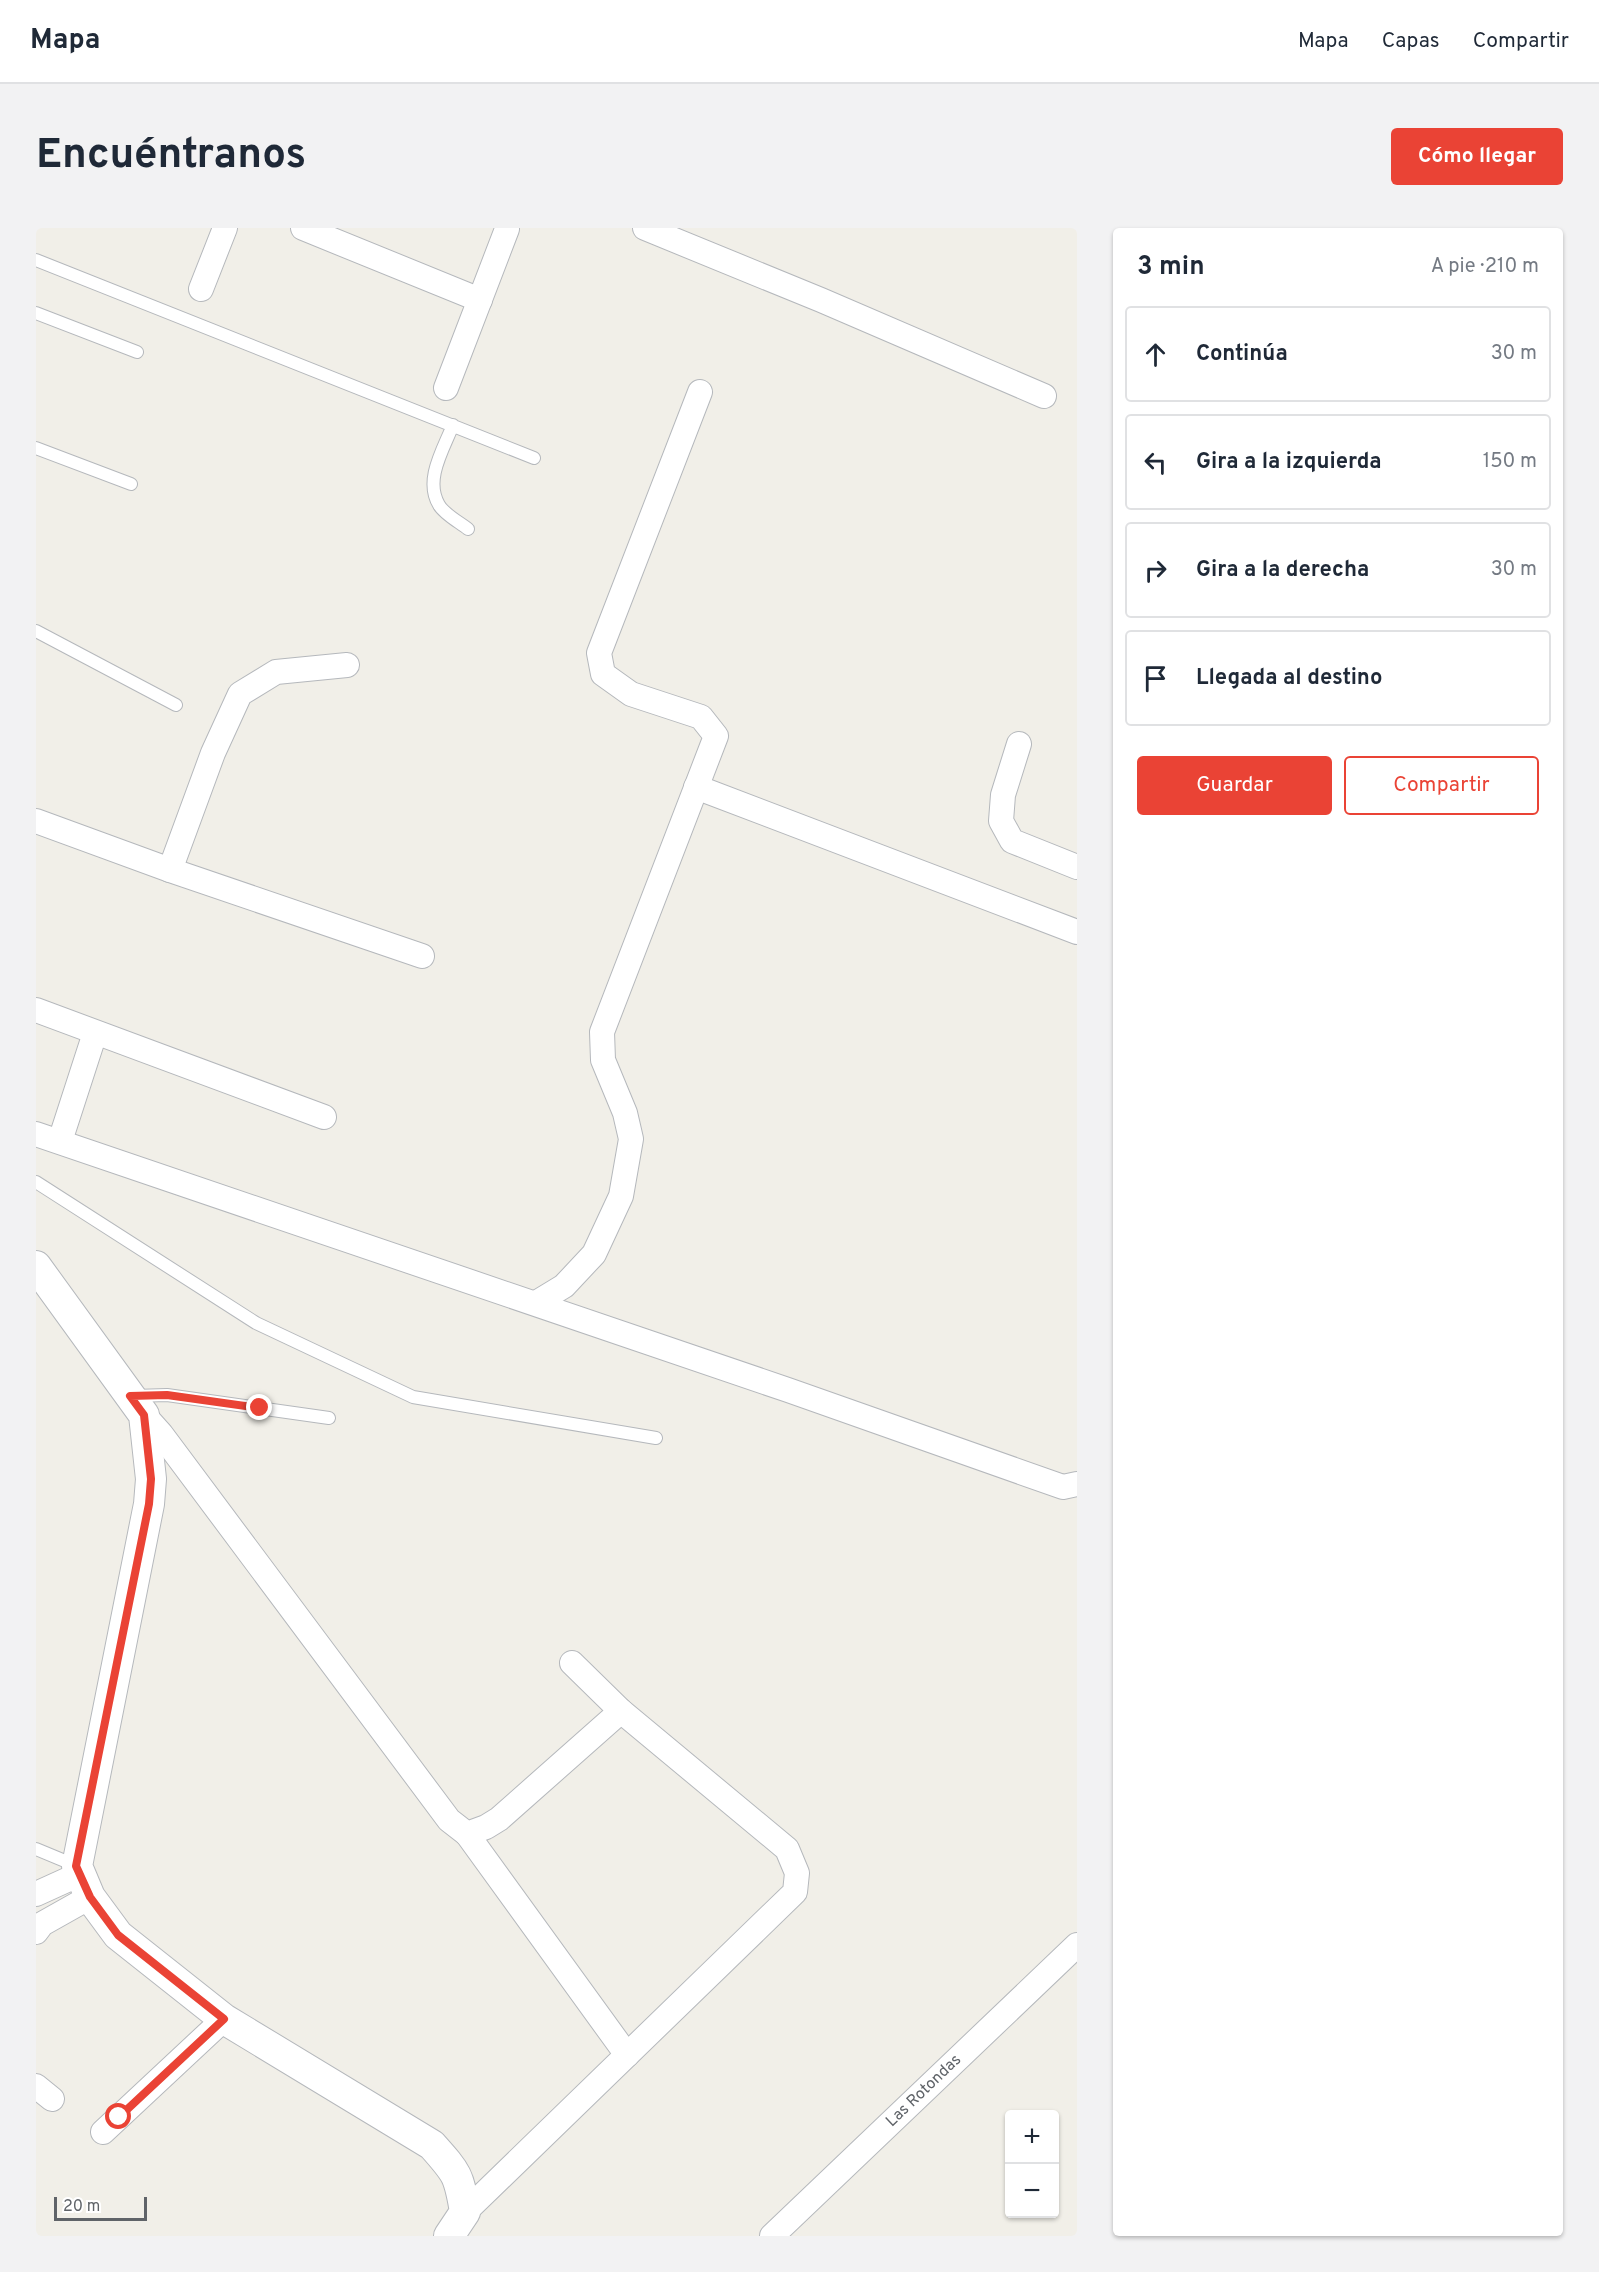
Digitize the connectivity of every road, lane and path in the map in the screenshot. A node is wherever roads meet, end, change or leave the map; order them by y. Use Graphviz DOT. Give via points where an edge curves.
graph roads {
  1 [pos="225,228"];
  2 [pos="303,228"];
  3 [pos="645,228"];
  4 [pos="507,229"];
  5 [pos="36,260"];
  6 [pos="201,289"];
  7 [pos="480,300"];
  8 [pos="36,312"];
  9 [pos="136,352"];
  10 [pos="446,388"];
  11 [pos="700,392"];
  12 [pos="1044,396"];
  13 [pos="453,425"];
  14 [pos="36,448"];
  15 [pos="534,458"];
  16 [pos="131,484"];
  17 [pos="468,529"];
  18 [pos="36,631"];
  19 [pos="346,665"];
  20 [pos="176,705"];
  21 [pos="1019,744"];
  22 [pos="696,787"];
  23 [pos="36,821"];
  24 [pos="1077,867"];
  25 [pos="170,870"];
  26 [pos="1077,932"];
  27 [pos="422,956"];
  28 [pos="36,1010"];
  29 [pos="95,1033"];
  30 [pos="324,1117"];
  31 [pos="36,1134"];
  32 [pos="60,1141"];
  33 [pos="36,1182"];
  34 [pos="36,1266"];
  35 [pos="536,1304"];
  36 [pos="137,1406"];
  37 [pos="329,1418"];
  38 [pos="656,1438"];
  39 [pos="1077,1484"];
  40 [pos="572,1663"];
  41 [pos="621,1711"];
  42 [pos="467,1834"];
  43 [pos="36,1849"];
  44 [pos="82,1879"];
  45 [pos="36,1894"];
  46 [pos="36,1932"];
  47 [pos="1077,1945"];
  48 [pos="224,2019"];
  49 [pos="627,2055"];
  50 [pos="103,2132"];
  51 [pos="457,2224"];
  52 [pos="772,2236"];
  1 -- 6 [label="street"];
  2 -- 7 [label="street"];
  3 -- 12 [label="street"];
  4 -- 7 [label="street"];
  5 -- 13 [label="lane"];
  7 -- 10 [label="street"];
  8 -- 9 [label="lane"];
  11 -- 22 [label="street" via="599,653 603,674 612,681 631,694 701,717 716,736"];
  13 -- 15 [label="lane"];
  13 -- 17 [label="lane" via="434,474 433,489 439,507"];
  14 -- 16 [label="lane"];
  18 -- 20 [label="lane"];
  19 -- 25 [label="street" via="276,672 240,694 213,753"];
  21 -- 24 [label="street" via="1003,795 1001,821 1012,841"];
  22 -- 26 [label="street"];
  22 -- 35 [label="street" via="602,1032 603,1060 625,1113 631,1139 621,1196 594,1254 564,1286"];
  23 -- 25 [label="street"];
  25 -- 27 [label="street"];
  28 -- 29 [label="street"];
  29 -- 30 [label="street"];
  29 -- 32 [label="street"];
  31 -- 32 [label="street"];
  32 -- 35 [label="street"];
  33 -- 38 [label="lane" via="256,1323 413,1397"];
  34 -- 36 [label="street"];
  35 -- 39 [label="street" via="1063,1487"];
  36 -- 37 [label="lane" via="167,1395"];
  36 -- 42 [label="street" via="449,1820"];
  36 -- 44 [label="street" via="151,1479 149,1504"];
  40 -- 41 [label="street"];
  41 -- 42 [label="street" via="499,1819"];
  41 -- 49 [label="street" via="787,1849 797,1873 795,1892"];
  42 -- 49 [label="street"];
  43 -- 44 [label="lane"];
  44 -- 45 [label="street"];
  44 -- 46 [label="street"];
  44 -- 48 [label="street" via="118,1935"];
  47 -- 52 [label="street, Las Rotondas"];
  48 -- 50 [label="street"];
  48 -- 51 [label="street" via="432,2145 456,2172"];
  49 -- 51 [label="street"];
}
